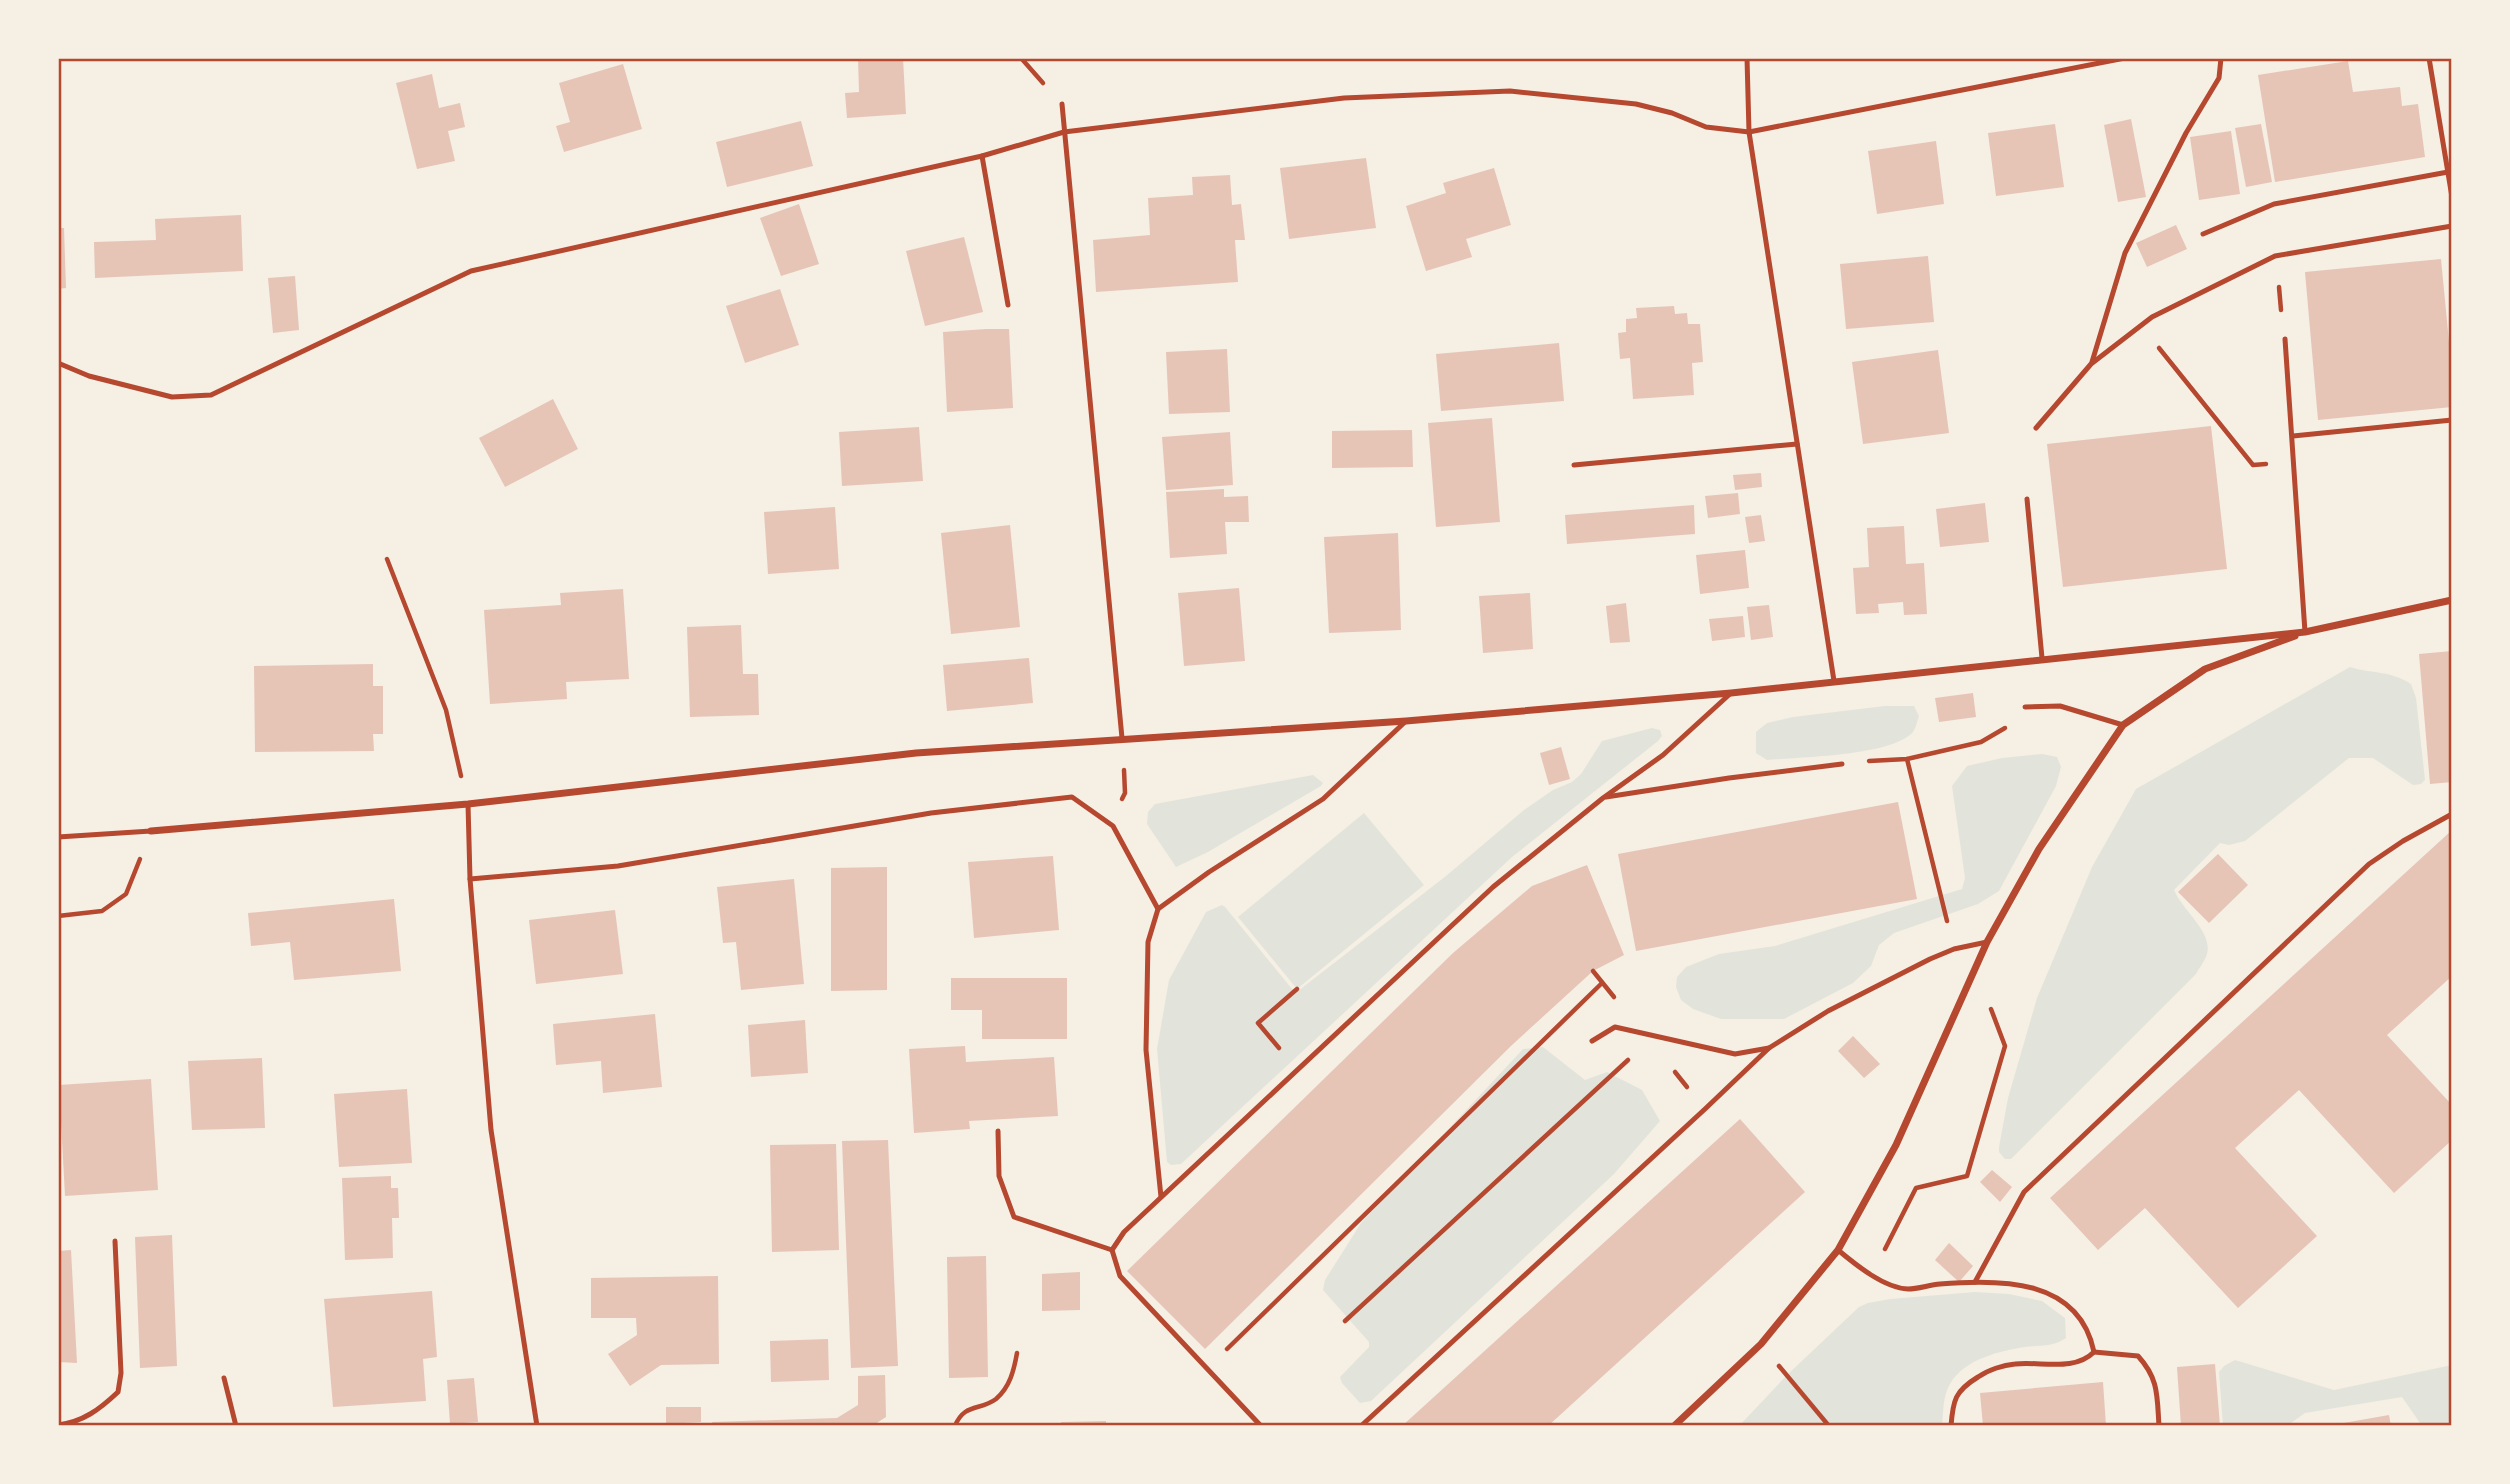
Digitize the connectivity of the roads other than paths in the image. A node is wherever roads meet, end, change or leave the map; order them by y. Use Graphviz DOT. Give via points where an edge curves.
graph roads {
  1 [pos="1747,58"];
  2 [pos="2125,58"];
  3 [pos="2221,58"];
  4 [pos="2429,58"];
  5 [pos="1062,104"];
  6 [pos="1064,132"];
  7 [pos="1749,132"];
  8 [pos="982,156"];
  9 [pos="2448,172"];
  10 [pos="2452,197"];
  11 [pos="2452,226"];
  12 [pos="2203,234"];
  13 [pos="1008,305"];
  14 [pos="2285,339"];
  15 [pos="58,363"];
  16 [pos="2091,364"];
  17 [pos="2452,420"];
  18 [pos="2036,428"];
  19 [pos="2293,436"];
  20 [pos="1797,444"];
  21 [pos="1574,465"];
  22 [pos="2028,499"];
  23 [pos="2452,600"];
  24 [pos="2305,632"];
  25 [pos="2042,659"];
  26 [pos="1834,681"];
  27 [pos="1731,693"];
  28 [pos="2025,707"];
  29 [pos="1406,721"];
  30 [pos="2123,725"];
  31 [pos="1122,738"];
  32 [pos="1842,764"];
  33 [pos="1603,798"];
  34 [pos="468,804"];
  35 [pos="2452,814"];
  36 [pos="151,831"];
  37 [pos="58,837"];
  38 [pos="470,879"];
  39 [pos="1158,909"];
  40 [pos="1987,942"];
  41 [pos="1592,1041"];
  42 [pos="1769,1048"];
  43 [pos="999,1131"];
  44 [pos="1161,1198"];
  45 [pos="115,1241"];
  46 [pos="1112,1250"];
  47 [pos="1838,1250"];
  48 [pos="1975,1282"];
  49 [pos="2094,1352"];
  50 [pos="224,1378"];
  51 [pos="58,1425"];
  52 [pos="236,1426"];
  53 [pos="537,1426"];
  54 [pos="1261,1426"];
  55 [pos="1361,1426"];
  56 [pos="1674,1426"];
  57 [pos="1951,1426"];
  58 [pos="2159,1426"];
  1 -- 7 [label="lane"];
  2 -- 7 [label="lane"];
  3 -- 16 [label="lane" via="2219,78 2125,253"];
  4 -- 9 [label="lane"];
  5 -- 6 [label="lane"];
  6 -- 7 [label="lane" via="1343,98 1510,91 1636,104 1706,127"];
  6 -- 8 [label="lane"];
  6 -- 31 [label="lane"];
  7 -- 20 [label="lane"];
  8 -- 13 [label="lane"];
  8 -- 15 [label="lane" via="471,271 211,395 172,397 89,376"];
  9 -- 10 [label="lane"];
  9 -- 12 [label="lane" via="2274,204"];
  11 -- 16 [label="lane" via="2275,256 2152,317"];
  14 -- 19 [label="lane"];
  16 -- 18 [label="lane"];
  17 -- 19 [label="lane"];
  19 -- 24 [label="lane"];
  20 -- 21 [label="lane"];
  20 -- 26 [label="lane"];
  22 -- 25 [label="lane"];
  23 -- 24 [label="street"];
  24 -- 25 [label="street"];
  24 -- 30 [label="street" via="2205,668"];
  25 -- 26 [label="street"];
  26 -- 27 [label="street"];
  27 -- 29 [label="street"];
  27 -- 33 [label="lane" via="1663,755"];
  28 -- 30 [label="lane" via="2060,706"];
  29 -- 31 [label="street"];
  29 -- 39 [label="lane" via="1323,799"];
  30 -- 40 [label="street" via="2039,849"];
  31 -- 34 [label="street" via="916,753"];
  32 -- 33 [label="lane"];
  33 -- 44 [label="lane" via="1493,887"];
  34 -- 36 [label="street"];
  34 -- 38 [label="lane"];
  35 -- 48 [label="lane" via="2369,864 2024,1192"];
  36 -- 37 [label="lane"];
  38 -- 39 [label="lane" via="618,866 932,813 1072,797 1113,826"];
  38 -- 53 [label="lane" via="491,1130"];
  39 -- 44 [label="lane" via="1148,942 1146,1050"];
  40 -- 42 [label="lane" via="1954,949 1828,1011"];
  40 -- 47 [label="street" via="1896,1145"];
  41 -- 42 [label="lane" via="1615,1027 1735,1054"];
  42 -- 55 [label="lane"];
  43 -- 46 [label="lane" via="999,1177 1014,1217"];
  44 -- 46 [label="lane" via="1124,1232"];
  45 -- 51 [label="lane" via="118,1392 86,1417"];
  46 -- 54 [label="lane" via="1120,1276"];
  47 -- 48 [label="lane" via="1871,1276 1906,1289"];
  47 -- 56 [label="street" via="1761,1343"];
  48 -- 49 [label="lane" via="2045,1290 2077,1312"];
  49 -- 57 [label="lane" via="2074,1364 2013,1364 1986,1372 1957,1393"];
  49 -- 58 [label="lane" via="2138,1356 2156,1384"];
  50 -- 52 [label="lane"];
}
